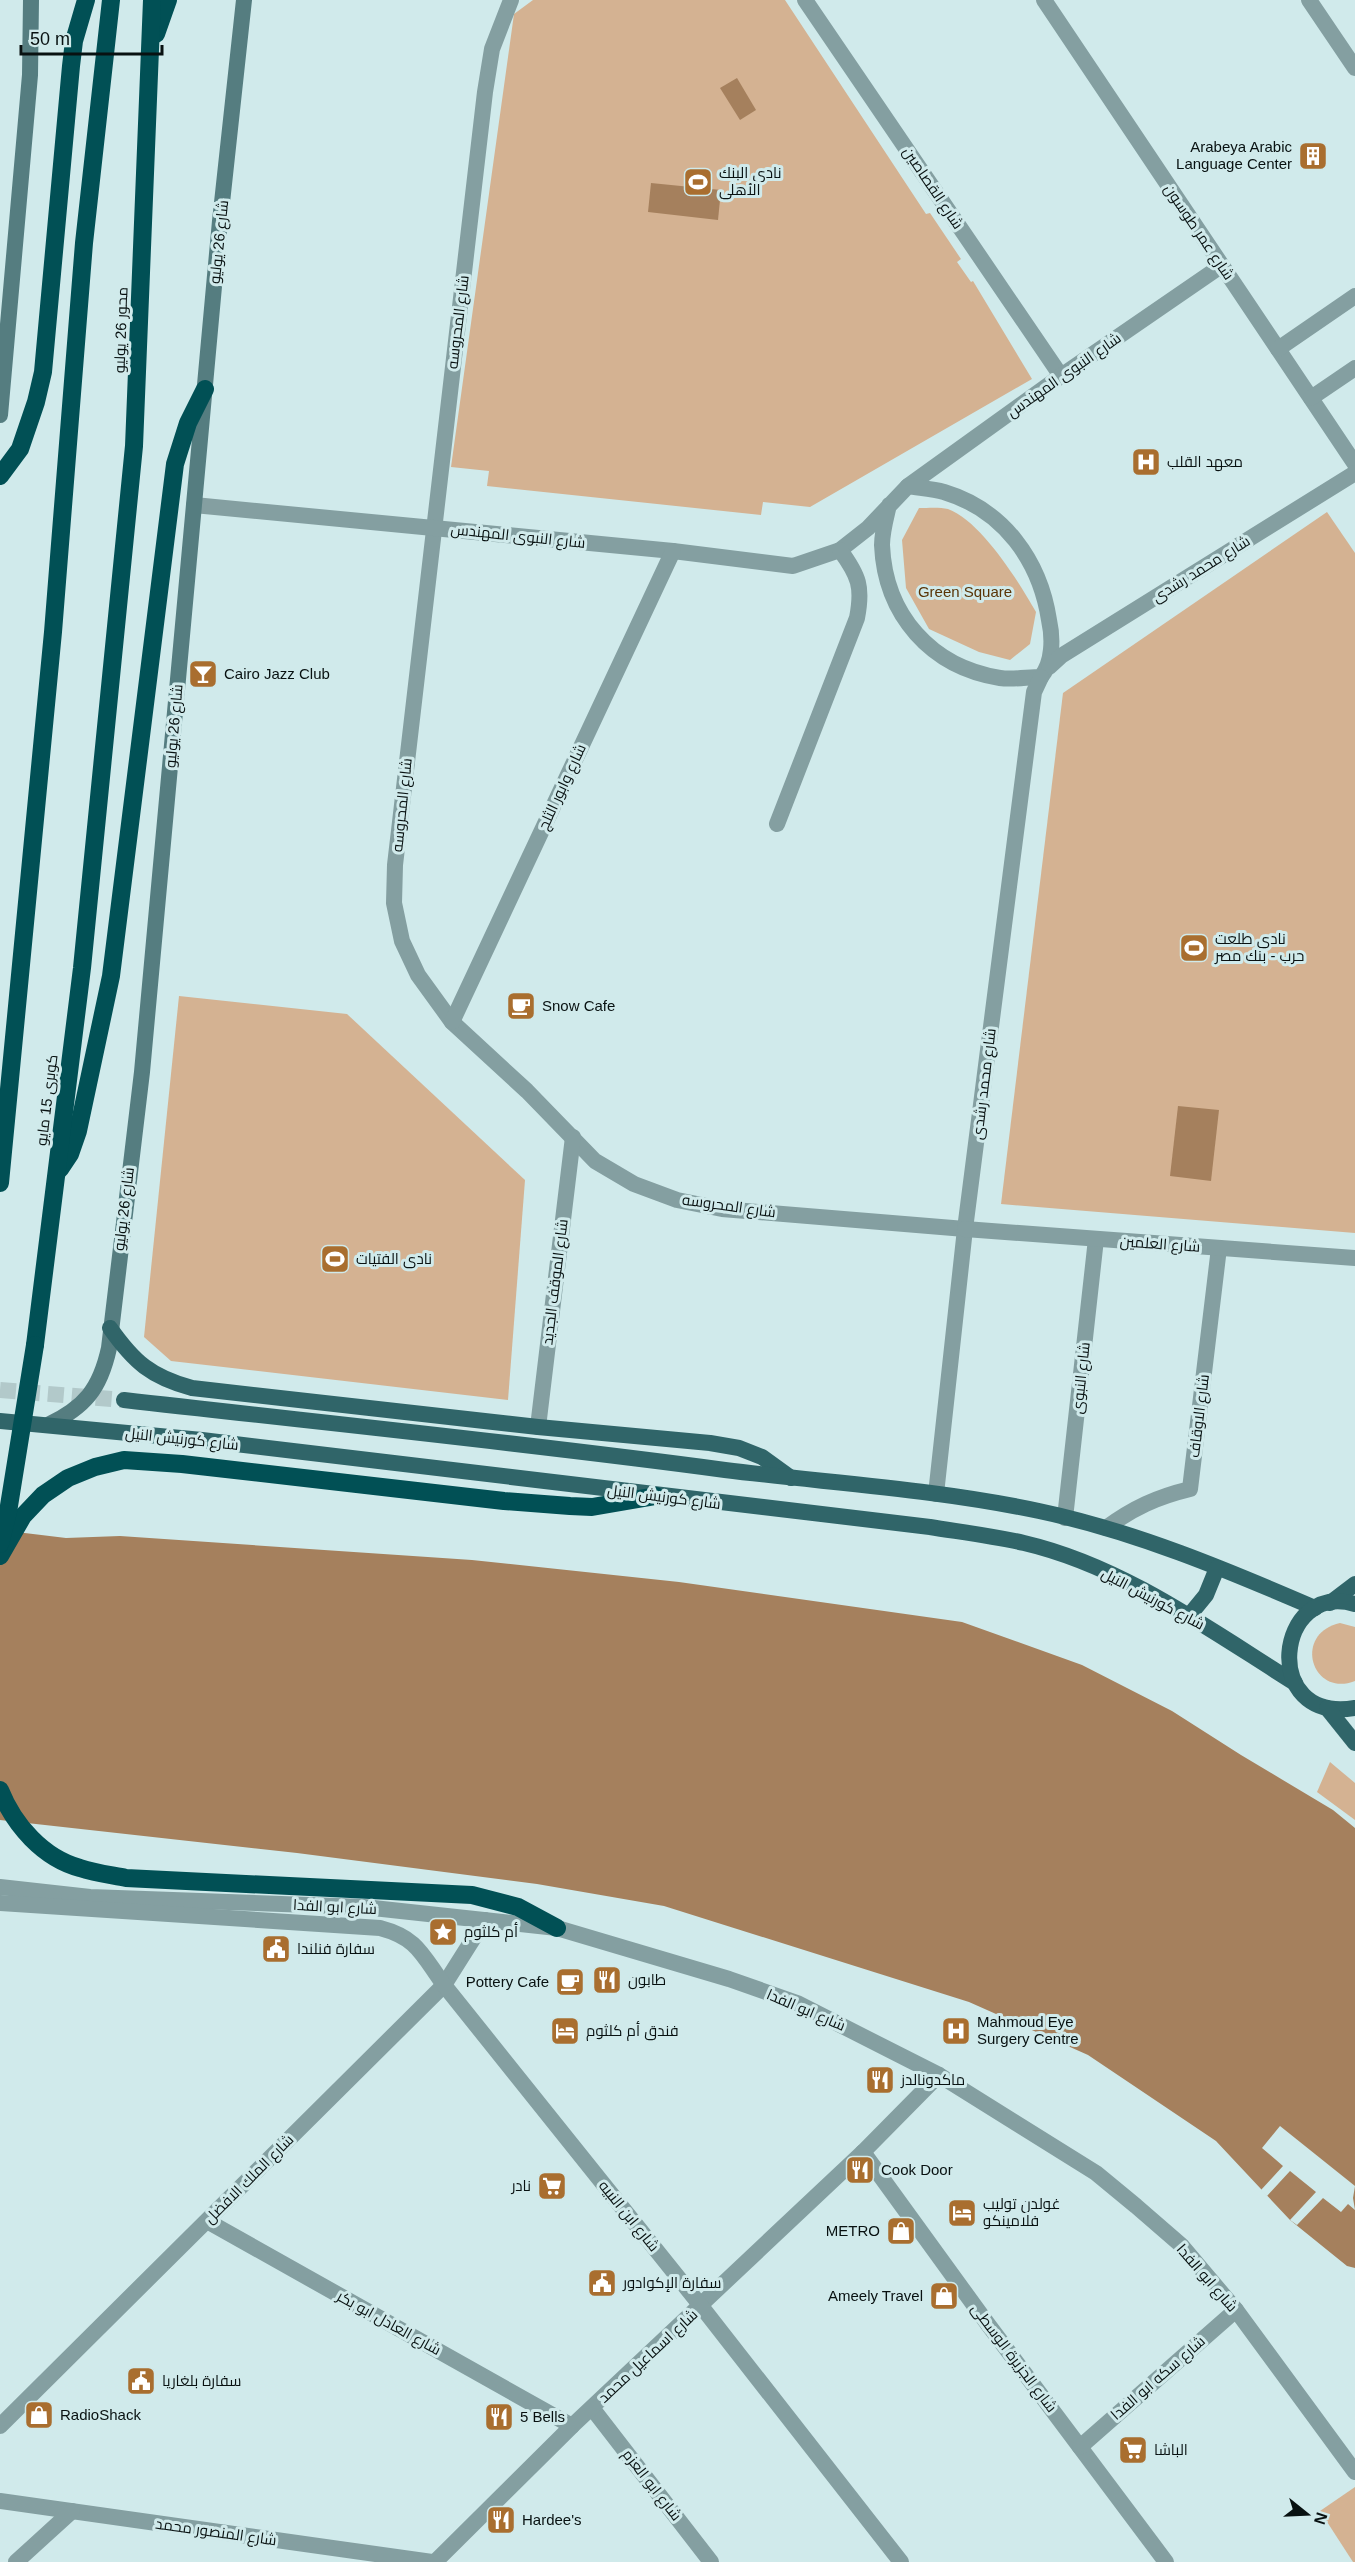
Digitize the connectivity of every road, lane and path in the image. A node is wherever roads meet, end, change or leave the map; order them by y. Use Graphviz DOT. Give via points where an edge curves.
graph roads {
  1 [pos="31,0"];
  2 [pos="86,0"];
  3 [pos="111,0"];
  4 [pos="152,0"];
  5 [pos="168,0"];
  6 [pos="244,0"];
  7 [pos="511,0"];
  8 [pos="805,0"];
  9 [pos="1044,0"];
  10 [pos="1310,0"];
  11 [pos="148,55"];
  12 [pos="1355,68"];
  13 [pos="1221,266"];
  14 [pos="1355,296"];
  15 [pos="1278,349"];
  16 [pos="1355,368"];
  17 [pos="1061,376"];
  18 [pos="205,389"];
  19 [pos="1311,398"];
  20 [pos="0,415"];
  21 [pos="1355,464"];
  22 [pos="1355,473"];
  23 [pos="0,476"];
  24 [pos="908,486"];
  25 [pos="888,504"];
  26 [pos="194,505"];
  27 [pos="433,527"];
  28 [pos="840,550"];
  29 [pos="673,551"];
  30 [pos="113,659"];
  31 [pos="1045,672"];
  32 [pos="777,824"];
  33 [pos="452,1022"];
  34 [pos="573,1137"];
  35 [pos="56,1176"];
  36 [pos="0,1183"];
  37 [pos="965,1229"];
  38 [pos="1096,1239"];
  39 [pos="1219,1248"];
  40 [pos="1355,1258"];
  41 [pos="110,1328"];
  42 [pos="124,1400"];
  43 [pos="0,1421"];
  44 [pos="48,1425"];
  45 [pos="538,1427"];
  46 [pos="791,1478"];
  47 [pos="936,1494"];
  48 [pos="656,1496"];
  49 [pos="1065,1518"];
  50 [pos="1106,1528"];
  51 [pos="0,1544"];
  52 [pos="0,1556"];
  53 [pos="1217,1568"];
  54 [pos="1355,1584"];
  55 [pos="1355,1604"];
  56 [pos="1323,1605"];
  57 [pos="1188,1617"];
  58 [pos="1294,1683"];
  59 [pos="1328,1708"];
  60 [pos="1355,1708"];
  61 [pos="1355,1743"];
  62 [pos="0,1790"];
  63 [pos="0,1887"];
  64 [pos="0,1903"];
  65 [pos="88,1904"];
  66 [pos="484,1920"];
  67 [pos="557,1928"];
  68 [pos="444,1985"];
  69 [pos="939,2075"];
  70 [pos="863,2152"];
  71 [pos="207,2221"];
  72 [pos="701,2306"];
  73 [pos="1236,2310"];
  74 [pos="592,2408"];
  75 [pos="0,2426"];
  76 [pos="572,2426"];
  77 [pos="1080,2446"];
  78 [pos="1355,2472"];
  79 [pos="0,2501"];
  80 [pos="72,2511"];
  81 [pos="16,2562"];
  82 [pos="434,2562"];
  83 [pos="711,2562"];
  84 [pos="901,2562"];
  85 [pos="1166,2562"];
  1 -- 20 [label="main road" via="30,75"];
  2 -- 23 [label="highway" via="71,66 43,372 20,449"];
  3 -- 36 [label="highway" via="84,243 53,632"];
  4 -- 11 [label="highway, محور 26 يوليو"];
  5 -- 11 [label="highway"];
  6 -- 18 [label="main road, شارع 26 يوليو"];
  7 -- 27 [label="street, شارع المحروسه" via="492,49 485,92"];
  8 -- 17 [label="street, شارع القصاصين"];
  9 -- 13 [label="street, شارع عمر طوسون"];
  10 -- 12 [label="street"];
  11 -- 30 [label="highway, محور 26 يوليو" via="137,400"];
  13 -- 15 [label="street, شارع عمر طوسون"];
  13 -- 17 [label="street, شارع النبوى المهندس"];
  14 -- 15 [label="street"];
  15 -- 19 [label="street, شارع عمر طوسون"];
  16 -- 19 [label="street"];
  17 -- 24 [label="street, شارع النبوى المهندس"];
  18 -- 26 [label="main road, شارع 26 يوليو"];
  18 -- 35 [label="highway" via="188,423 175,464 111,976 78,1131"];
  19 -- 21 [label="street, شارع عمر طوسون"];
  22 -- 31 [label="street, شارع محمد رشدى" via="1061,656"];
  24 -- 25 [label="street"];
  24 -- 31 [label="street" via="944,492 978,508 1007,530 1024,552 1045,593 1051,630"];
  25 -- 28 [label="street, شارع النبوى المهندس" via="868,528"];
  25 -- 31 [label="street" via="882,544 887,583 904,619 930,649 964,669 1002,679"];
  26 -- 27 [label="street, شارع النبوى المهندس"];
  26 -- 41 [label="main road, شارع 26 يوليو" via="142,1072"];
  27 -- 29 [label="street, شارع النبوى المهندس"];
  27 -- 33 [label="street, شارع المحروسه" via="394,903 402,941 418,975"];
  28 -- 29 [label="street, شارع النبوى المهندس" via="793,566"];
  28 -- 32 [label="street" via="856,571 861,595 857,618"];
  29 -- 33 [label="street, شارع وابور الثلج"];
  30 -- 35 [label="highway, كوبرى 15 مايو" via="82,968"];
  31 -- 37 [label="street, شارع محمد رشدى" via="1034,692"];
  33 -- 34 [label="street, شارع المحروسه"];
  34 -- 37 [label="street, شارع المحروسه" via="595,1161 634,1184 677,1200 722,1209"];
  34 -- 45 [label="street, شارع الموقف الجديد"];
  35 -- 51 [label="highway, كوبرى 15 مايو, bridge" via="30,1383"];
  37 -- 38 [label="street, شارع العلمين"];
  37 -- 47 [label="street, شارع محمد رشدى"];
  38 -- 39 [label="street, شارع العلمين"];
  38 -- 49 [label="street, شارع النبوى"];
  39 -- 40 [label="street, شارع العلمين"];
  39 -- 50 [label="street, شارع الاوقاف" via="1190,1489 1150,1500"];
  41 -- 44 [label="main road, شارع 26 يوليو" via="105,1368 96,1387 67,1416"];
  41 -- 45 [label="main road" via="127,1351 152,1373 192,1388"];
  42 -- 46 [label="main road, شارع كورنيش النيل"];
  43 -- 44 [label="main road, شارع كورنيش النيل"];
  44 -- 48 [label="main road, شارع كورنيش النيل"];
  45 -- 46 [label="main road" via="739,1448 762,1457"];
  46 -- 47 [label="main road, شارع كورنيش النيل"];
  47 -- 49 [label="main road, شارع كورنيش النيل"];
  48 -- 52 [label="highway" via="592,1507 570,1506 124,1460 68,1478 43,1495 23,1516"];
  48 -- 57 [label="main road, شارع كورنيش النيل" via="930,1527 1025,1544 1124,1580"];
  49 -- 50 [label="main road, شارع كورنيش النيل"];
  50 -- 53 [label="main road, شارع كورنيش النيل"];
  53 -- 56 [label="main road, شارع كورنيش النيل"];
  53 -- 57 [label="main road" via="1206,1594"];
  54 -- 56 [label="main road"];
  55 -- 56 [label="main road, شارع كورنيش النيل"];
  56 -- 58 [label="main road" via="1302,1619 1290,1641 1288,1666"];
  57 -- 58 [label="main road, شارع كورنيش النيل"];
  58 -- 59 [label="main road, شارع كورنيش النيل" via="1314,1703"];
  59 -- 60 [label="main road"];
  59 -- 61 [label="main road"];
  62 -- 67 [label="highway" via="17,1822 32,1839 53,1856 79,1868 126,1878 472,1895 518,1907"];
  63 -- 65 [label="street"];
  64 -- 65 [label="street"];
  65 -- 66 [label="street, شارع ابو الفدا" via="364,1907"];
  65 -- 68 [label="street, شارع ابو الفدا" via="380,1928 411,1940"];
  66 -- 67 [label="street, شارع ابو الفدا"];
  66 -- 68 [label="street, شارع الملك الافضل"];
  67 -- 69 [label="street, شارع ابو الفدا" via="797,2003"];
  68 -- 71 [label="street, شارع الملك الافضل"];
  68 -- 72 [label="street, شارع ابن النبيه"];
  69 -- 70 [label="street, شارع اسماعيل محمد"];
  69 -- 73 [label="street, شارع ابو الفدا" via="1096,2173 1181,2245"];
  70 -- 72 [label="street, شارع اسماعيل محمد"];
  70 -- 77 [label="street, شارع الجزيرة الوسطى"];
  71 -- 75 [label="street, شارع الملك الافضل"];
  71 -- 76 [label="street, شارع العادل ابو بكر"];
  72 -- 74 [label="street, شارع اسماعيل محمد"];
  72 -- 84 [label="street, شارع ابن النبيه"];
  73 -- 77 [label="street, شارع سكه ابو الفدا"];
  73 -- 78 [label="street, شارع ابو الفدا"];
  74 -- 76 [label="street, شارع اسماعيل محمد"];
  74 -- 83 [label="street, شارع ابو العزم"];
  76 -- 82 [label="street, شارع اسماعيل محمد"];
  77 -- 85 [label="street, شارع الجزيرة الوسطى"];
  79 -- 80 [label="street, شارع المنصور محمد"];
  80 -- 81 [label="street"];
  80 -- 82 [label="street, شارع المنصور محمد"];
}
